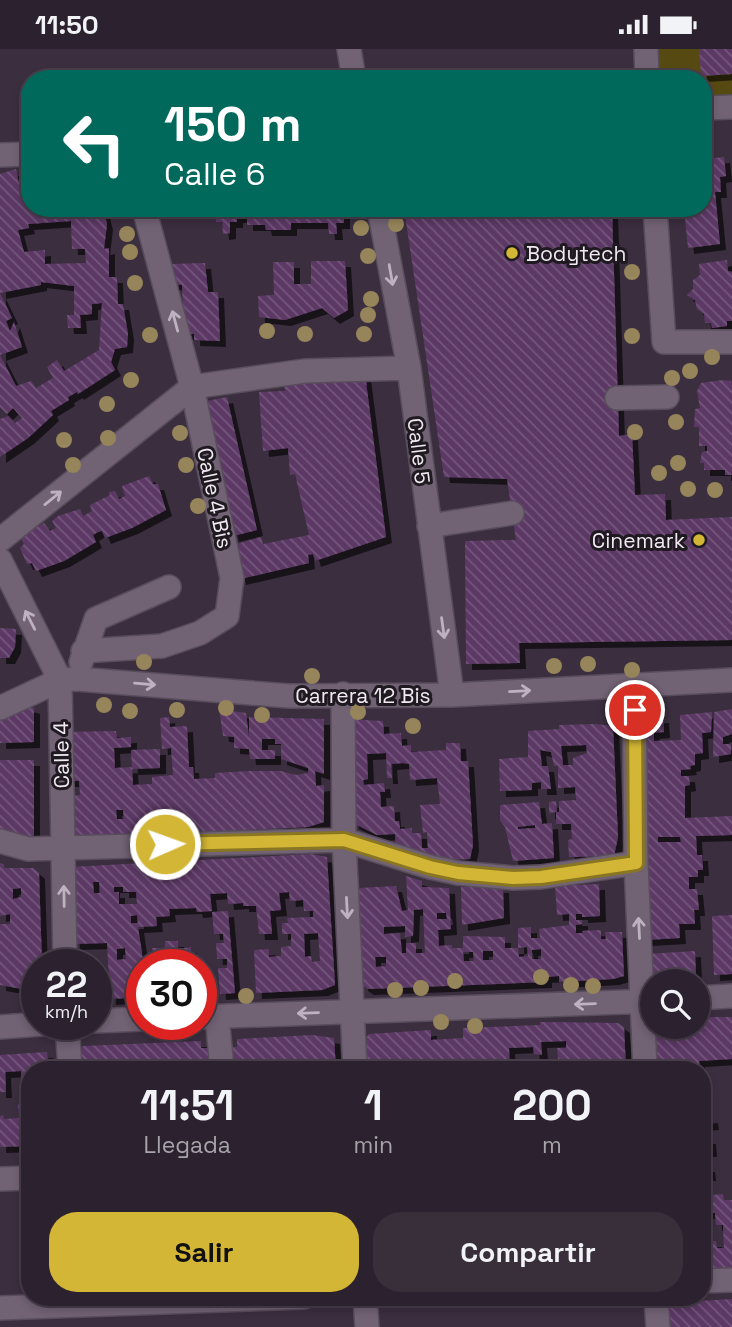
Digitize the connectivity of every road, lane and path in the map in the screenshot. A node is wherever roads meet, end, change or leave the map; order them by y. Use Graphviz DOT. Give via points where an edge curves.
graph roads {
  1 [pos="349,49"];
  2 [pos="646,49"];
  3 [pos="352,70"];
  4 [pos="647,70"];
  5 [pos="732,107"];
  6 [pos="712,108"];
  7 [pos="21,154"];
  8 [pos="0,155"];
  9 [pos="146,217"];
  10 [pos="381,217"];
  11 [pos="656,217"];
  12 [pos="732,342"];
  13 [pos="409,368"];
  14 [pos="192,387"];
  15 [pos="667,397"];
  16 [pos="618,398"];
  17 [pos="512,513"];
  18 [pos="429,526"];
  19 [pos="0,540"];
  20 [pos="0,561"];
  21 [pos="169,587"];
  22 [pos="83,651"];
  23 [pos="68,679"];
  24 [pos="732,680"];
  25 [pos="635,684"];
  26 [pos="343,694"];
  27 [pos="452,695"];
  28 [pos="0,708"];
  29 [pos="344,840"];
  30 [pos="0,841"];
  31 [pos="63,847"];
  32 [pos="636,863"];
  33 [pos="65,949"];
  34 [pos="645,969"];
  35 [pos="732,996"];
  36 [pos="710,997"];
  37 [pos="640,1001"];
  38 [pos="353,1011"];
  39 [pos="217,1016"];
  40 [pos="21,1026"];
  41 [pos="0,1027"];
  42 [pos="646,1039"];
  43 [pos="67,1040"];
  44 [pos="215,1040"];
  45 [pos="69,1061"];
  46 [pos="220,1061"];
  47 [pos="355,1061"];
  48 [pos="645,1061"];
  49 [pos="21,1178"];
  50 [pos="0,1179"];
  51 [pos="732,1280"];
  52 [pos="711,1281"];
  53 [pos="150,1306"];
  54 [pos="366,1306"];
  55 [pos="657,1306"];
  56 [pos="0,1308"];
  57 [pos="81,1310"];
  58 [pos="367,1327"];
  59 [pos="658,1327"];
  1 -- 3 [label="street"];
  2 -- 4 [label="street"];
  5 -- 6 [label="street"];
  7 -- 8 [label="street"];
  14 -- 9 [label="street, Calle 4 Bis, one-way"];
  10 -- 13 [label="street, Calle 5, one-way"];
  11 -- 12 [label="street" via="664,342"];
  13 -- 14 [label="street" via="305,371"];
  13 -- 18 [label="street, Calle 5"];
  19 -- 14 [label="street, one-way"];
  14 -- 22 [label="street, Calle 4 Bis" via="232,577 227,616 162,646"];
  15 -- 16 [label="street"];
  17 -- 18 [label="street"];
  18 -- 27 [label="street, Calle 5, one-way"];
  23 -- 20 [label="street, Calle 4, one-way"];
  21 -- 22 [label="street" via="96,619"];
  22 -- 23 [label="street"];
  23 -- 26 [label="street, Carrera 12 Bis, one-way" via="289,696"];
  23 -- 28 [label="street, Carrera 12 Bis"];
  23 -- 31 [label="street, Calle 4"];
  24 -- 25 [label="street, Carrera 12 Bis"];
  27 -- 25 [label="street, Carrera 12 Bis, one-way"];
  25 -- 32 [label="street"];
  26 -- 27 [label="street, Carrera 12 Bis"];
  26 -- 29 [label="street"];
  29 -- 31 [label="street"];
  29 -- 32 [label="street" via="430,867 486,876 541,877"];
  29 -- 38 [label="street, one-way"];
  30 -- 31 [label="street" via="28,849"];
  33 -- 31 [label="street, Calle 4, one-way"];
  34 -- 32 [label="street, one-way"];
  35 -- 36 [label="street"];
  37 -- 38 [label="street, one-way"];
  38 -- 39 [label="street, one-way"];
  38 -- 47 [label="street"];
  40 -- 41 [label="street"];
  42 -- 48 [label="street"];
  43 -- 45 [label="street"];
  44 -- 46 [label="street"];
  49 -- 50 [label="street"];
  51 -- 52 [label="street"];
  53 -- 57 [label="street"];
  54 -- 58 [label="street"];
  55 -- 59 [label="street"];
  56 -- 57 [label="street"];
}
